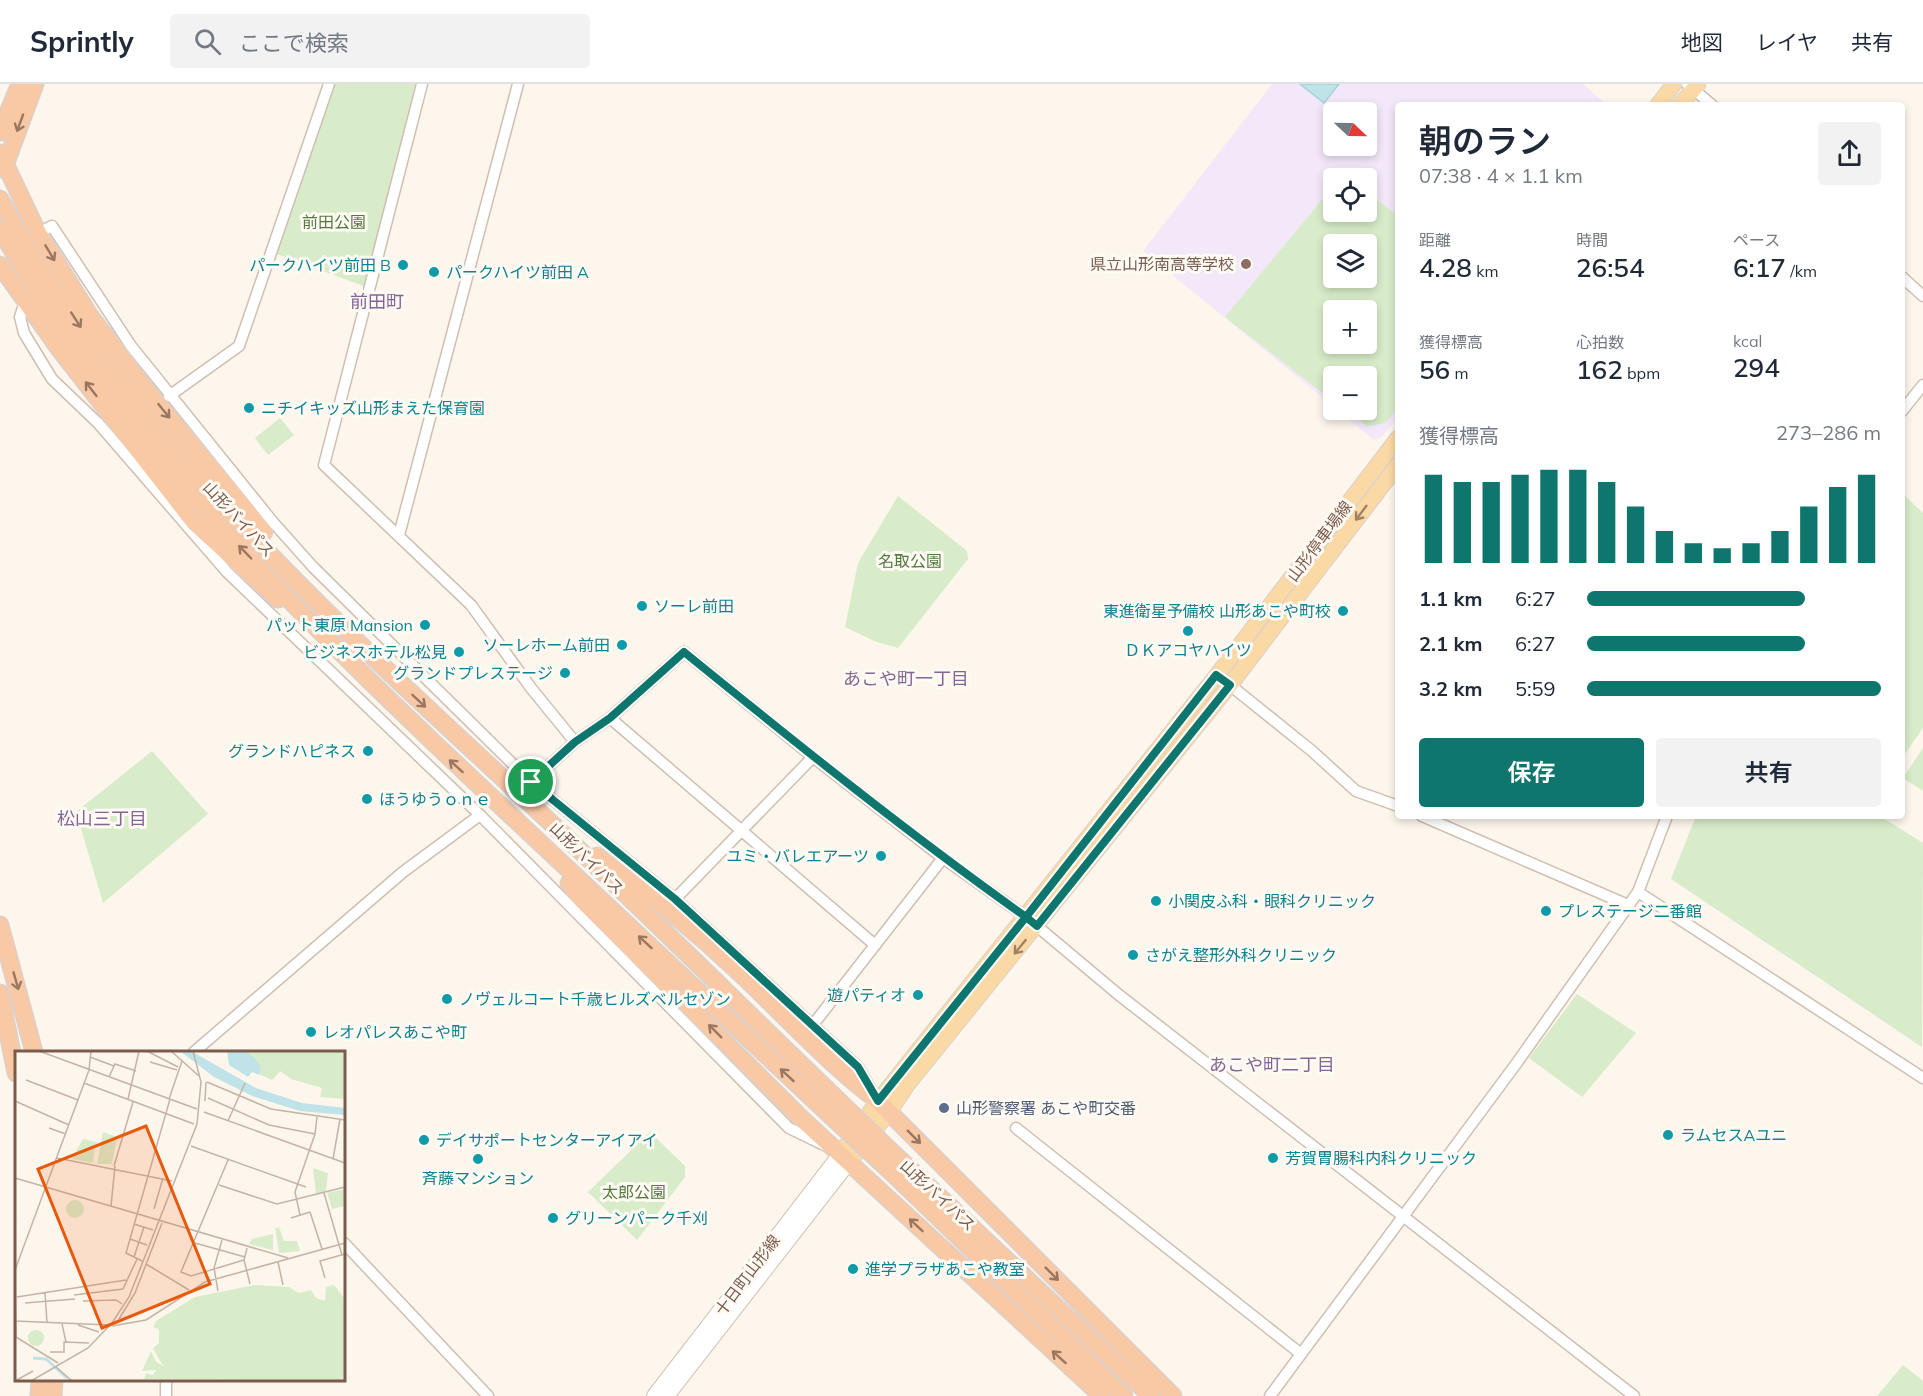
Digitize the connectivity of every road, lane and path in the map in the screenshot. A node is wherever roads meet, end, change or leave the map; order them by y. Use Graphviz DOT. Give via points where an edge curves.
graph roads {
  1 [pos="25,84"];
  2 [pos="329,84"];
  3 [pos="422,84"];
  4 [pos="518,84"];
  5 [pos="1674,84"];
  6 [pos="1693,86"];
  7 [pos="0,94"];
  8 [pos="1660,102"];
  9 [pos="1682,102"];
  10 [pos="1709,102"];
  11 [pos="0,132"];
  12 [pos="2,164"];
  13 [pos="0,199"];
  14 [pos="0,229"];
  15 [pos="38,233"];
  16 [pos="0,265"];
  17 [pos="1905,280"];
  18 [pos="0,283"];
  19 [pos="1923,296"];
  20 [pos="22,298"];
  21 [pos="1923,386"];
  22 [pos="169,396"];
  23 [pos="1905,407"];
  24 [pos="1395,442"];
  25 [pos="1395,469"];
  26 [pos="399,535"];
  27 [pos="338,625"];
  28 [pos="333,643"];
  29 [pos="1216,675"];
  30 [pos="1230,685"];
  31 [pos="610,718"];
  32 [pos="575,742"];
  33 [pos="813,757"];
  34 [pos="531,782"];
  35 [pos="1395,805"];
  36 [pos="480,815"];
  37 [pos="1429,819"];
  38 [pos="1666,819"];
  39 [pos="552,825"];
  40 [pos="742,832"];
  41 [pos="532,836"];
  42 [pos="944,858"];
  43 [pos="1638,892"];
  44 [pos="675,899"];
  45 [pos="1628,904"];
  46 [pos="1032,922"];
  47 [pos="0,925"];
  48 [pos="875,945"];
  49 [pos="0,993"];
  50 [pos="812,1026"];
  51 [pos="32,1051"];
  52 [pos="196,1051"];
  53 [pos="15,1067"];
  54 [pos="1923,1078"];
  55 [pos="883,1107"];
  56 [pos="835,1109"];
  57 [pos="1016,1128"];
  58 [pos="845,1157"];
  59 [pos="892,1162"];
  60 [pos="1404,1215"];
  61 [pos="345,1244"];
  62 [pos="1301,1354"];
  63 [pos="40,1381"];
  64 [pos="54,1381"];
  65 [pos="39,1396"];
  66 [pos="53,1396"];
  67 [pos="488,1396"];
  68 [pos="654,1396"];
  69 [pos="667,1396"];
  70 [pos="1102,1396"];
  71 [pos="1124,1396"];
  72 [pos="1150,1396"];
  73 [pos="1173,1396"];
  74 [pos="1270,1396"];
  75 [pos="1634,1396"];
  1 -- 7 [label="highway"];
  1 -- 11 [label="highway"];
  1 -- 12 [label="highway, one-way"];
  2 -- 22 [label="street" via="239,345"];
  3 -- 26 [label="street" via="324,465"];
  4 -- 26 [label="street"];
  5 -- 8 [label="main road"];
  6 -- 9 [label="main road"];
  6 -- 10 [label="street"];
  12 -- 15 [label="highway"];
  13 -- 27 [label="highway, 山形バイパス, one-way" via="81,328 130,394 216,495"];
  28 -- 14 [label="highway, 山形バイパス, one-way" via="174,474 72,342"];
  15 -- 22 [label="street" via="52,226 130,346"];
  15 -- 27 [label="highway, one-way" via="90,316"];
  16 -- 20 [label="highway"];
  17 -- 19 [label="street"];
  18 -- 20 [label="highway"];
  28 -- 20 [label="highway, one-way" via="263,587 194,522"];
  20 -- 36 [label="street" via="20,317 24,333 52,379 98,423 227,572"];
  21 -- 23 [label="street"];
  22 -- 34 [label="street" via="313,567"];
  24 -- 29 [label="main road, 山形停車場線"];
  25 -- 30 [label="main road, 山形停車場線, one-way"];
  26 -- 32 [label="street" via="471,605"];
  27 -- 39 [label="highway, 山形バイパス, one-way"];
  41 -- 28 [label="highway, 山形バイパス, one-way" via="448,759"];
  29 -- 30 [label="street"];
  29 -- 46 [label="main road, 山形停車場線"];
  30 -- 35 [label="street" via="1356,791"];
  30 -- 46 [label="main road, 山形停車場線"];
  31 -- 32 [label="street"];
  31 -- 33 [label="street" via="684,652"];
  31 -- 40 [label="street"];
  32 -- 34 [label="street"];
  33 -- 40 [label="street"];
  33 -- 42 [label="street"];
  34 -- 44 [label="street"];
  36 -- 52 [label="street" via="403,872"];
  36 -- 58 [label="street" via="789,1128"];
  37 -- 45 [label="street"];
  38 -- 43 [label="street"];
  39 -- 55 [label="highway" via="624,874 741,974"];
  39 -- 56 [label="highway, 山形バイパス"];
  40 -- 44 [label="street"];
  40 -- 48 [label="street"];
  56 -- 41 [label="highway, 山形バイパス, one-way"];
  58 -- 41 [label="highway, one-way" via="583,900"];
  42 -- 46 [label="street"];
  42 -- 48 [label="street"];
  43 -- 45 [label="street"];
  43 -- 54 [label="street"];
  44 -- 50 [label="street"];
  45 -- 60 [label="street" via="1523,1055"];
  46 -- 55 [label="main road, 山形停車場線"];
  46 -- 60 [label="street" via="1119,995"];
  47 -- 51 [label="highway, one-way"];
  48 -- 50 [label="street"];
  49 -- 53 [label="highway"];
  50 -- 55 [label="street" via="858,1067"];
  55 -- 58 [label="main road, 山形停車場線"];
  55 -- 73 [label="highway, one-way"];
  56 -- 59 [label="highway, 山形バイパス, bridge"];
  57 -- 62 [label="street"];
  58 -- 68 [label="main road, 十日町山形線"];
  58 -- 69 [label="main road, 十日町山形線"];
  70 -- 58 [label="highway, one-way"];
  59 -- 71 [label="highway, 山形バイパス"];
  59 -- 72 [label="highway, 山形バイパス"];
  60 -- 62 [label="street"];
  60 -- 75 [label="street"];
  61 -- 67 [label="street"];
  62 -- 74 [label="street"];
  63 -- 65 [label="highway"];
  64 -- 66 [label="highway"];
}
